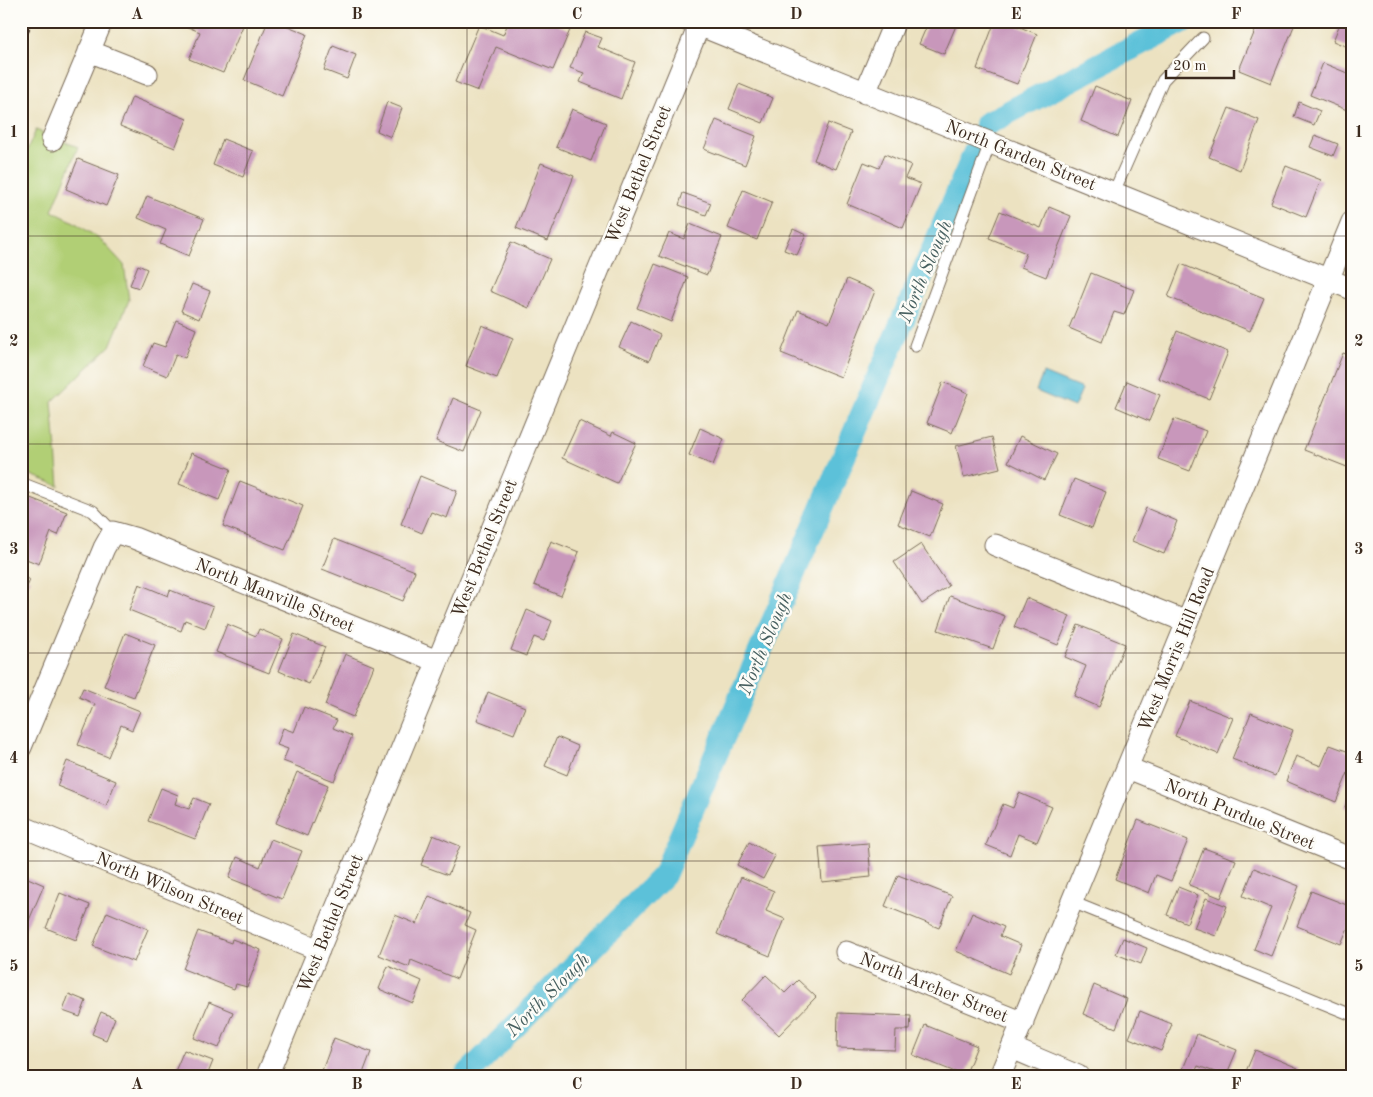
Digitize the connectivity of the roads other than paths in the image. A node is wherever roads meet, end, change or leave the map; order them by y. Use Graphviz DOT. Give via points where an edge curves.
graph roads {
  1 [pos="102,21"];
  2 [pos="896,21"];
  3 [pos="696,23"];
  4 [pos="1203,38"];
  5 [pos="89,51"];
  6 [pos="147,74"];
  7 [pos="865,92"];
  8 [pos="52,140"];
  9 [pos="990,143"];
  10 [pos="1114,192"];
  11 [pos="1352,222"];
  12 [pos="1328,280"];
  13 [pos="1352,289"];
  14 [pos="915,346"];
  15 [pos="21,483"];
  16 [pos="112,532"];
  17 [pos="995,544"];
  18 [pos="1188,622"];
  19 [pos="437,660"];
  20 [pos="21,747"];
  21 [pos="1128,768"];
  22 [pos="21,826"];
  23 [pos="1352,859"];
  24 [pos="1072,902"];
  25 [pos="319,950"];
  26 [pos="846,952"];
  27 [pos="1352,1015"];
  28 [pos="1022,1023"];
  29 [pos="1012,1048"];
  30 [pos="267,1076"];
  31 [pos="1000,1076"];
  32 [pos="1078,1076"];
  1 -- 5 [label="street"];
  2 -- 7 [label="street"];
  3 -- 7 [label="street, North Garden Street"];
  3 -- 19 [label="street, West Bethel Street"];
  4 -- 10 [label="lane" via="1164,80"];
  5 -- 6 [label="street"];
  5 -- 8 [label="street"];
  7 -- 9 [label="street, North Garden Street"];
  9 -- 10 [label="street, North Garden Street"];
  9 -- 14 [label="lane"];
  10 -- 12 [label="street, North Garden Street"];
  11 -- 12 [label="street, West Morris Hill Road"];
  12 -- 13 [label="street, North Garden Street"];
  12 -- 18 [label="street, West Morris Hill Road"];
  15 -- 16 [label="lane" via="93,511"];
  16 -- 19 [label="street, North Manville Street"];
  16 -- 20 [label="street"];
  17 -- 18 [label="street"];
  18 -- 21 [label="street, West Morris Hill Road"];
  19 -- 25 [label="street, West Bethel Street"];
  21 -- 23 [label="street, North Purdue Street"];
  21 -- 24 [label="street, West Morris Hill Road"];
  22 -- 25 [label="street, North Wilson Street"];
  24 -- 27 [label="lane"];
  24 -- 28 [label="street, West Morris Hill Road"];
  25 -- 30 [label="street, West Bethel Street"];
  26 -- 28 [label="street, North Archer Street"];
  28 -- 29 [label="street, West Morris Hill Road"];
  29 -- 31 [label="street, West Morris Hill Road"];
  29 -- 32 [label="street, North Archer Street"];
}
